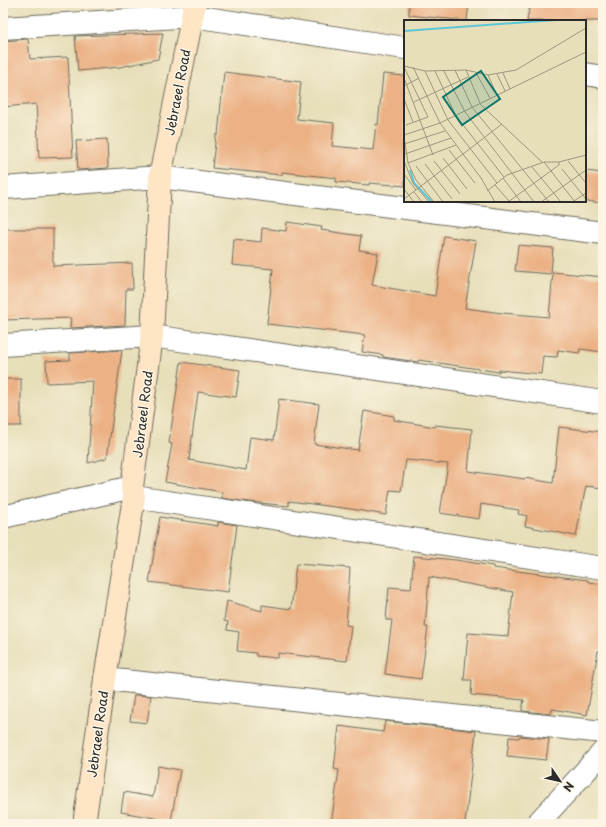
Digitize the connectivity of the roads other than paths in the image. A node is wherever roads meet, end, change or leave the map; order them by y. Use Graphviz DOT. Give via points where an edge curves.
graph roads {
  1 [pos="194,10"];
  2 [pos="3,28"];
  3 [pos="404,48"];
  4 [pos="586,74"];
  5 [pos="603,77"];
  6 [pos="160,177"];
  7 [pos="3,188"];
  8 [pos="603,234"];
  9 [pos="152,336"];
  10 [pos="3,345"];
  11 [pos="603,402"];
  12 [pos="133,492"];
  13 [pos="3,517"];
  14 [pos="603,568"];
  15 [pos="105,679"];
  16 [pos="603,732"];
  17 [pos="603,752"];
  18 [pos="84,824"];
  19 [pos="537,824"];
  1 -- 2 [label="street"];
  1 -- 3 [label="street"];
  1 -- 6 [label="main road, Jebraeel Road"];
  4 -- 5 [label="street"];
  6 -- 7 [label="street"];
  6 -- 8 [label="street"];
  6 -- 9 [label="main road, Jebraeel Road"];
  9 -- 10 [label="street"];
  9 -- 11 [label="street"];
  9 -- 12 [label="main road, Jebraeel Road"];
  12 -- 13 [label="street"];
  12 -- 14 [label="street"];
  12 -- 15 [label="main road, Jebraeel Road"];
  15 -- 16 [label="street"];
  15 -- 18 [label="main road, Jebraeel Road"];
  17 -- 19 [label="street"];
}
